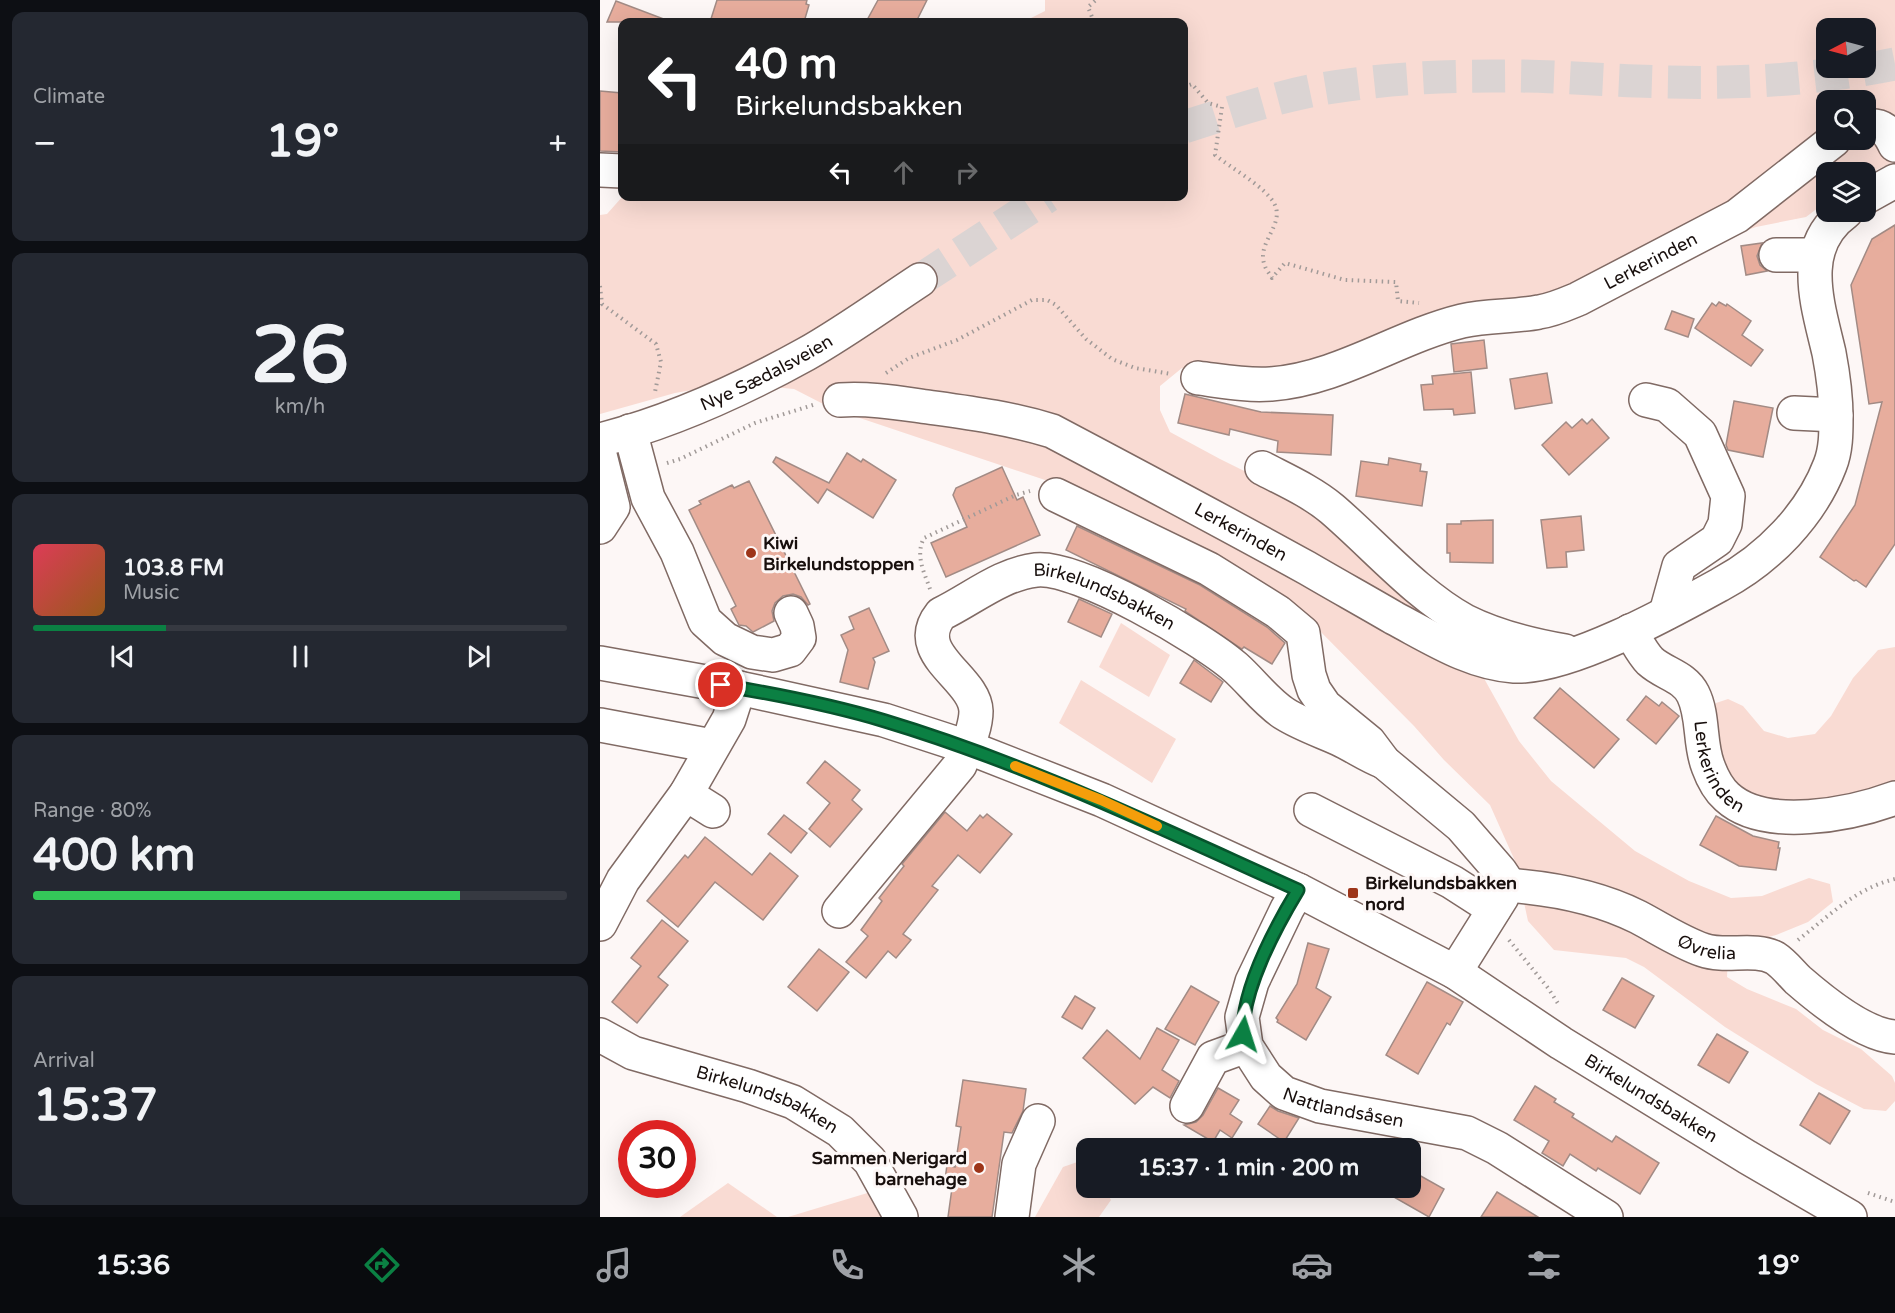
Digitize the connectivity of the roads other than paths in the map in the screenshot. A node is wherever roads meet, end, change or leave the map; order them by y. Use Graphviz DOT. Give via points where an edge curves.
graph roads {
  1 [pos="1876,126"];
  2 [pos="1895,145"];
  3 [pos="1821,150"];
  4 [pos="600,170"];
  5 [pos="618,171"];
  6 [pos="1895,181"];
  7 [pos="1876,192"];
  8 [pos="1835,222"];
  9 [pos="1776,255"];
  10 [pos="1816,255"];
  11 [pos="920,280"];
  12 [pos="1198,378"];
  13 [pos="850,400"];
  14 [pos="1646,400"];
  15 [pos="1794,413"];
  16 [pos="1836,415"];
  17 [pos="625,433"];
  18 [pos="600,455"];
  19 [pos="1262,468"];
  20 [pos="1056,495"];
  21 [pos="611,525"];
  22 [pos="791,613"];
  23 [pos="1666,613"];
  24 [pos="1630,631"];
  25 [pos="1576,653"];
  26 [pos="600,663"];
  27 [pos="739,688"];
  28 [pos="600,724"];
  29 [pos="712,746"];
  30 [pos="967,747"];
  31 [pos="1384,762"];
  32 [pos="1895,798"];
  33 [pos="1311,810"];
  34 [pos="1298,890"];
  35 [pos="1499,897"];
  36 [pos="839,911"];
  37 [pos="600,924"];
  38 [pos="1455,972"];
  39 [pos="600,1035"];
  40 [pos="1895,1036"];
  41 [pos="1246,1046"];
  42 [pos="1187,1106"];
  43 [pos="1038,1121"];
  44 [pos="899,1214"];
  45 [pos="1012,1217"];
  46 [pos="1606,1217"];
  47 [pos="1850,1217"];
  1 -- 2 [label="street" via="1888,132"];
  3 -- 12 [label="street, Lerkerinden" via="1737,216 1578,299 1539,312 1462,321 1304,379 1271,384"];
  4 -- 5 [label="street"];
  6 -- 7 [label="street"];
  8 -- 10 [label="street, Lerkerinden"];
  9 -- 10 [label="street"];
  10 -- 16 [label="street, Lerkerinden" via="1816,292 1830,356"];
  11 -- 17 [label="street, Nye Sædalsveien" via="807,353 744,386"];
  13 -- 25 [label="street, Lerkerinden" via="1018,420 1052,431 1442,644 1479,660 1514,666 1540,664"];
  14 -- 23 [label="street" via="1667,405 1700,434 1728,496 1725,524 1717,540 1679,566"];
  15 -- 16 [label="street"];
  16 -- 23 [label="street, Lerkerinden" via="1831,463 1814,498 1792,527 1736,576"];
  17 -- 22 [label="street" via="648,498 677,552 705,621 725,639 752,652 773,655 790,650 799,638"];
  18 -- 21 [label="street"];
  19 -- 25 [label="street" via="1330,508 1419,588 1463,620 1495,635"];
  20 -- 31 [label="street, Birkelundsbakken" via="1209,569 1293,623 1303,633 1314,690 1325,706 1369,742"];
  23 -- 24 [label="street, Lerkerinden"];
  24 -- 25 [label="street, Lerkerinden"];
  24 -- 32 [label="street, Lerkerinden" via="1650,661 1692,692 1707,765 1726,796 1736,803 1758,812 1818,817 1851,812"];
  26 -- 27 [label="street, Birkelundsbakken"];
  27 -- 29 [label="street" via="729,719"];
  27 -- 30 [label="street, Birkelundsbakken" via="884,720"];
  28 -- 29 [label="street"];
  29 -- 37 [label="street" via="699,802 622,880"];
  30 -- 31 [label="street, Birkelundsbakken" via="976,711 972,697 937,653 933,632 936,620 986,588 1013,575 1038,570 1060,572 1112,593 1174,625 1235,667 1283,713"];
  30 -- 34 [label="street, Birkelundsbakken" via="1101,800"];
  30 -- 36 [label="street" via="960,765"];
  31 -- 35 [label="street, Birkelundsbakken" via="1461,825 1506,880"];
  33 -- 35 [label="street" via="1452,882"];
  34 -- 38 [label="street, Birkelundsbakken"];
  34 -- 41 [label="street, Nattlandsåsen" via="1252,982 1242,1017"];
  35 -- 38 [label="street"];
  35 -- 40 [label="street, Øvrelia" via="1547,889 1596,899 1704,951 1761,953 1774,958 1858,1025"];
  38 -- 47 [label="street, Birkelundsbakken" via="1561,1043"];
  39 -- 44 [label="street, Birkelundsbakken" via="633,1053 793,1102 840,1131 870,1161"];
  41 -- 42 [label="street" via="1213,1058"];
  41 -- 46 [label="street, Nattlandsåsen" via="1266,1077 1284,1092 1320,1106 1467,1133"];
  43 -- 45 [label="street" via="1019,1164"];
}
